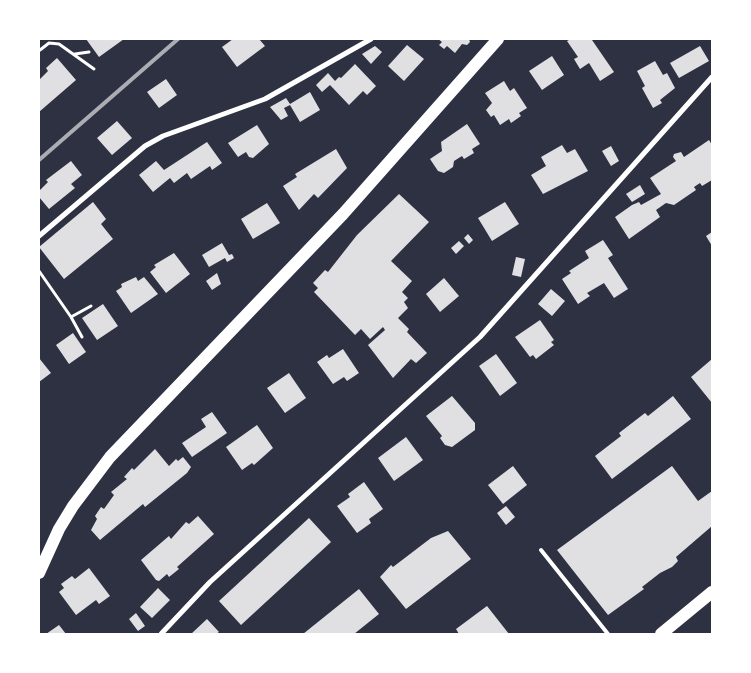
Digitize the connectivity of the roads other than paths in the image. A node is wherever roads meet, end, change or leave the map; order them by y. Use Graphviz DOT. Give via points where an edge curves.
graph roads {
  1 [pos="371,39"];
  2 [pos="498,39"];
  3 [pos="712,77"];
  4 [pos="39,236"];
  5 [pos="541,550"];
  6 [pos="39,573"];
  7 [pos="712,592"];
  8 [pos="161,634"];
  9 [pos="608,634"];
  10 [pos="661,634"];
  1 -- 4 [label="street" via="265,99 151,142"];
  2 -- 6 [label="main road" via="343,214 110,457 73,506"];
  3 -- 8 [label="street" via="480,338 210,582"];
  5 -- 9 [label="lane"];
  7 -- 10 [label="main road"];
}
